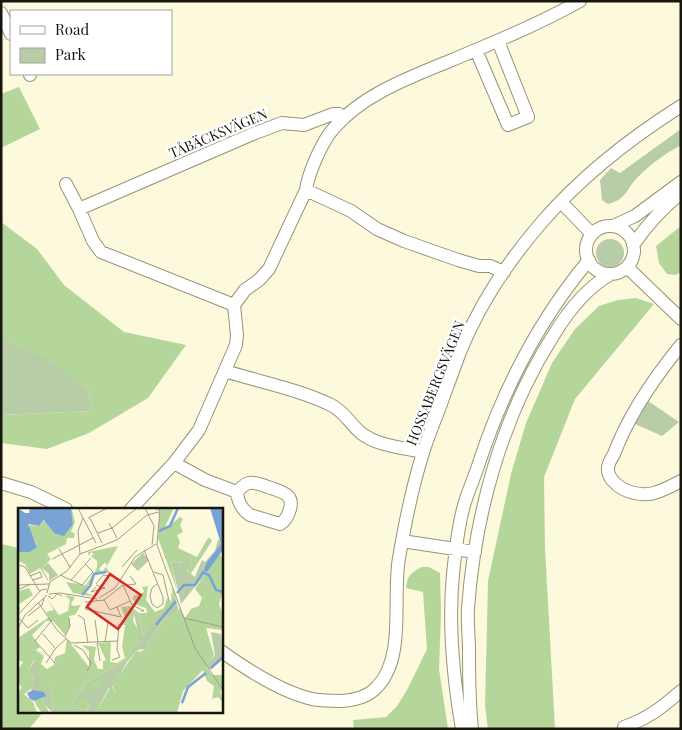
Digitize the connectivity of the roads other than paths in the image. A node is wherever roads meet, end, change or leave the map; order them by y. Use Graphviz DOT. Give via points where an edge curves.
graph roads {
  1 [pos="580,1"];
  2 [pos="1,13"];
  3 [pos="10,32"];
  4 [pos="498,41"];
  5 [pos="476,50"];
  6 [pos="681,106"];
  7 [pos="344,118"];
  8 [pos="681,182"];
  9 [pos="66,184"];
  10 [pos="306,190"];
  11 [pos="681,193"];
  12 [pos="561,202"];
  13 [pos="79,209"];
  14 [pos="613,226"];
  15 [pos="592,234"];
  16 [pos="633,245"];
  17 [pos="589,260"];
  18 [pos="627,267"];
  19 [pos="504,272"];
  20 [pos="612,274"];
  21 [pos="234,305"];
  22 [pos="681,318"];
  23 [pos="681,345"];
  24 [pos="225,371"];
  25 [pos="423,452"];
  26 [pos="174,462"];
  27 [pos="681,481"];
  28 [pos="1,484"];
  29 [pos="238,492"];
  30 [pos="64,508"];
  31 [pos="131,508"];
  32 [pos="402,541"];
  33 [pos="457,549"];
  34 [pos="475,552"];
  35 [pos="222,652"];
  36 [pos="681,691"];
  37 [pos="624,727"];
  38 [pos="462,729"];
  39 [pos="472,729"];
  1 -- 4 [label="street"];
  2 -- 3 [label="street"];
  4 -- 5 [label="street"];
  4 -- 5 [label="street" via="528,117 508,125"];
  5 -- 7 [label="street" via="387,89"];
  6 -- 12 [label="street, HOSSABERGSVÄGEN" via="634,139"];
  7 -- 10 [label="street" via="324,142"];
  7 -- 13 [label="street, TÅBÄCKSVÄGEN" via="333,114 304,125 282,123 255,132"];
  8 -- 14 [label="street" via="634,216"];
  9 -- 13 [label="street"];
  10 -- 19 [label="street" via="351,211 385,234 458,260"];
  10 -- 21 [label="street" via="269,269 245,290"];
  11 -- 16 [label="street" via="667,204"];
  12 -- 15 [label="street"];
  12 -- 19 [label="street, HOSSABERGSVÄGEN" via="524,243"];
  13 -- 21 [label="street" via="101,252"];
  14 -- 15 [label="street"];
  14 -- 16 [label="street" via="624,231"];
  15 -- 17 [label="street" via="586,247"];
  16 -- 18 [label="street" via="634,255"];
  17 -- 20 [label="street" via="598,271"];
  17 -- 33 [label="street" via="553,309 501,403 464,504"];
  18 -- 20 [label="street"];
  18 -- 22 [label="street"];
  19 -- 25 [label="street, HOSSABERGSVÄGEN" via="483,305 461,351"];
  20 -- 34 [label="street" via="581,297 531,374 496,460"];
  21 -- 24 [label="street" via="236,345"];
  23 -- 27 [label="street" via="637,407 608,468 611,479 631,493 643,495 661,491"];
  24 -- 25 [label="street" via="332,405 343,412 363,435"];
  24 -- 26 [label="street" via="200,430"];
  25 -- 32 [label="street, HOSSABERGSVÄGEN"];
  26 -- 29 [label="street" via="205,480"];
  26 -- 31 [label="street"];
  28 -- 30 [label="street" via="31,492"];
  32 -- 33 [label="street"];
  32 -- 35 [label="street, HOSSABERGSVÄGEN" via="397,568 393,657 385,677 376,689 363,697 330,701 308,698 245,668"];
  33 -- 34 [label="street"];
  33 -- 38 [label="street" via="453,573 451,648"];
  34 -- 39 [label="street" via="468,609"];
  36 -- 37 [label="street" via="644,720"];
}
